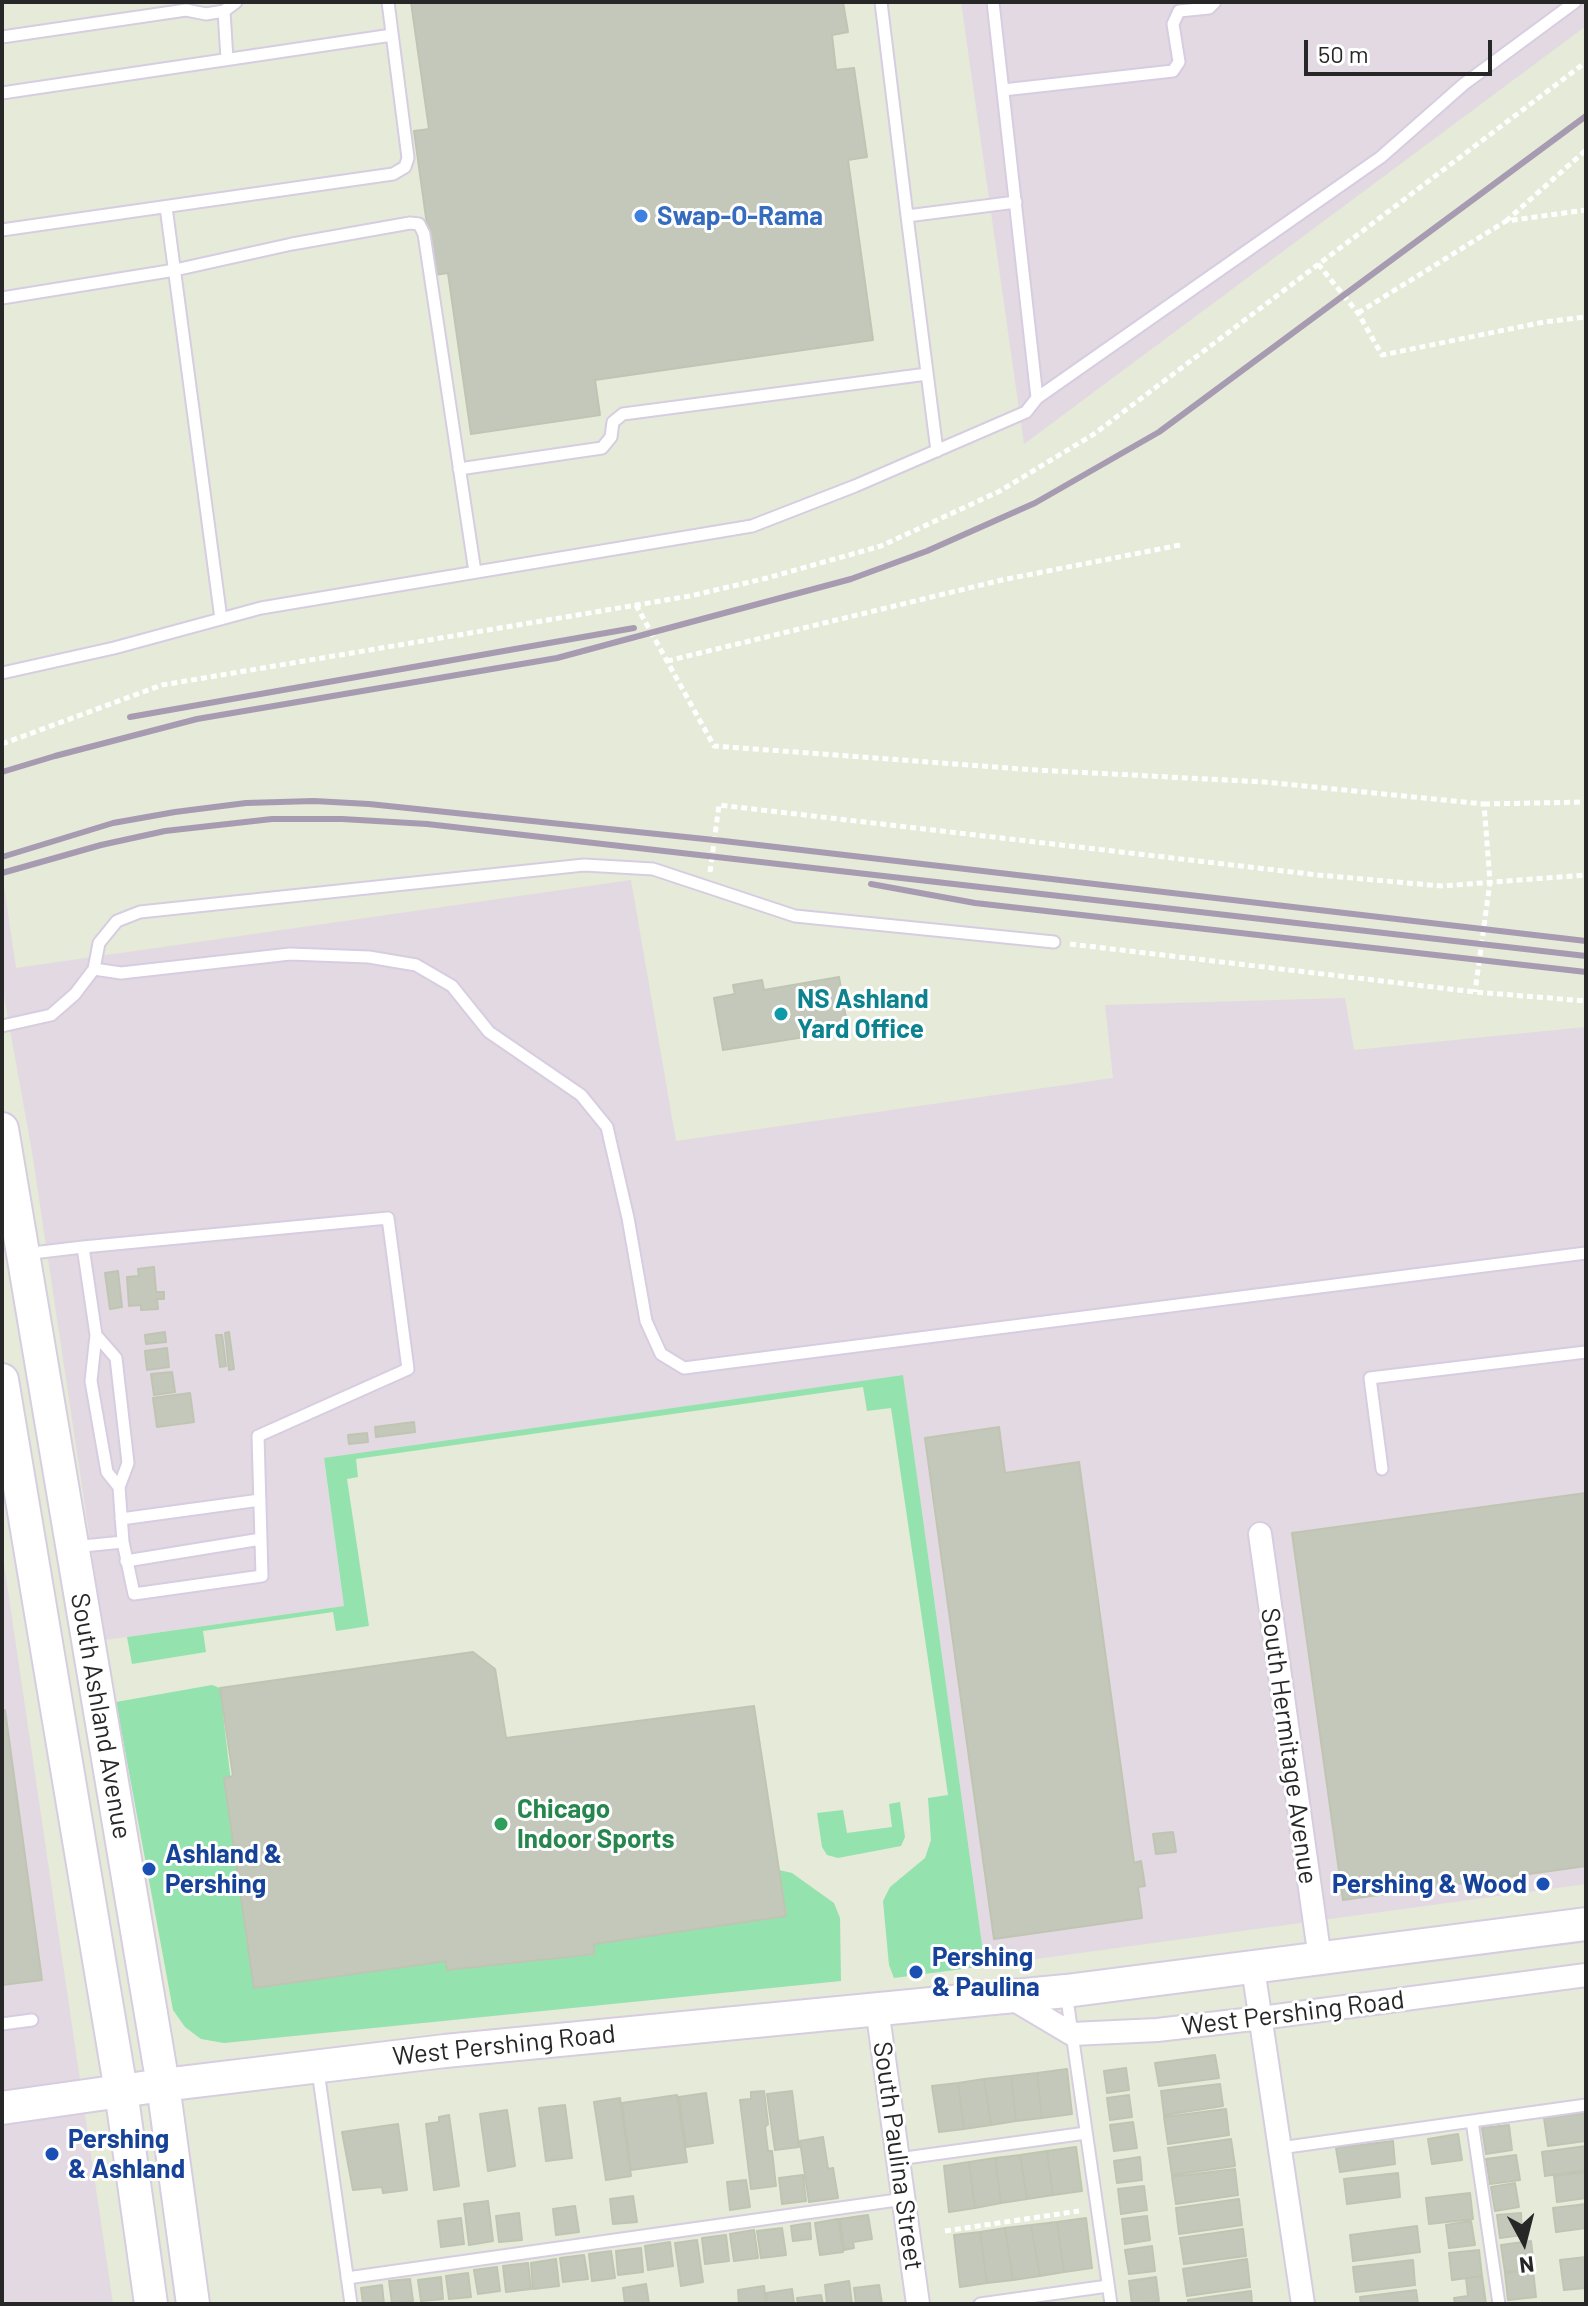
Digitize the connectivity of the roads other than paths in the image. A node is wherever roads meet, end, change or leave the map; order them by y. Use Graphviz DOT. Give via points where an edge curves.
graph roads {
  1 [pos="236,2"];
  2 [pos="388,2"];
  3 [pos="881,2"];
  4 [pos="993,2"];
  5 [pos="1215,2"];
  6 [pos="1575,2"];
  7 [pos="185,6"];
  8 [pos="224,11"];
  9 [pos="392,35"];
  10 [pos="2,37"];
  11 [pos="227,59"];
  12 [pos="1003,90"];
  13 [pos="2,93"];
  14 [pos="1016,202"];
  15 [pos="166,207"];
  16 [pos="907,216"];
  17 [pos="2,230"];
  18 [pos="175,270"];
  19 [pos="2,298"];
  20 [pos="927,374"];
  21 [pos="1037,398"];
  22 [pos="937,451"];
  23 [pos="459,469"];
  24 [pos="475,572"];
  25 [pos="221,619"];
  26 [pos="2,673"];
  27 [pos="1054,942"];
  28 [pos="94,969"];
  29 [pos="2,1026"];
  30 [pos="2,1129"];
  31 [pos="83,1247"];
  32 [pos="1586,1253"];
  33 [pos="24,1254"];
  34 [pos="96,1335"];
  35 [pos="1586,1352"];
  36 [pos="2,1380"];
  37 [pos="1382,1469"];
  38 [pos="119,1487"];
  39 [pos="260,1500"];
  40 [pos="121,1519"];
  41 [pos="1260,1534"];
  42 [pos="261,1539"];
  43 [pos="123,1542"];
  44 [pos="73,1547"];
  45 [pos="126,1561"];
  46 [pos="1586,1924"];
  47 [pos="1320,1959"];
  48 [pos="1253,1968"];
  49 [pos="1586,1975"];
  50 [pos="1066,1991"];
  51 [pos="1008,1996"];
  52 [pos="877,2008"];
  53 [pos="1261,2018"];
  54 [pos="32,2020"];
  55 [pos="2,2024"];
  56 [pos="1072,2034"];
  57 [pos="317,2066"];
  58 [pos="163,2085"];
  59 [pos="121,2091"];
  60 [pos="1586,2105"];
  61 [pos="2,2108"];
  62 [pos="1472,2121"];
  63 [pos="1086,2133"];
  64 [pos="1280,2148"];
  65 [pos="898,2159"];
  66 [pos="904,2199"];
  67 [pos="347,2278"];
  68 [pos="1108,2286"];
  69 [pos="151,2304"];
  70 [pos="193,2304"];
  71 [pos="351,2304"];
  72 [pos="918,2304"];
  73 [pos="980,2304"];
  74 [pos="1111,2304"];
  75 [pos="1303,2304"];
  76 [pos="1499,2304"];
  1 -- 8 [label="lane"];
  2 -- 9 [label="lane"];
  3 -- 16 [label="lane"];
  4 -- 12 [label="lane"];
  5 -- 12 [label="lane" via="1209,8 1179,11 1173,24 1179,62 1173,71"];
  6 -- 21 [label="lane" via="1464,84 1381,157"];
  7 -- 8 [label="lane" via="206,14"];
  7 -- 10 [label="lane"];
  8 -- 11 [label="lane"];
  9 -- 11 [label="lane"];
  9 -- 15 [label="lane" via="405,167 393,174"];
  11 -- 13 [label="lane"];
  12 -- 14 [label="lane"];
  14 -- 16 [label="lane"];
  14 -- 21 [label="lane"];
  15 -- 17 [label="lane"];
  15 -- 18 [label="lane"];
  16 -- 20 [label="lane"];
  18 -- 19 [label="lane"];
  18 -- 23 [label="lane" via="419,224"];
  18 -- 25 [label="lane"];
  20 -- 22 [label="lane"];
  20 -- 23 [label="lane" via="623,414 613,422 611,437 602,448"];
  21 -- 22 [label="lane" via="1026,412"];
  22 -- 24 [label="lane" via="752,526"];
  23 -- 24 [label="lane"];
  24 -- 25 [label="lane"];
  25 -- 26 [label="lane"];
  27 -- 28 [label="lane" via="795,916 653,869 584,865 140,912 117,921 99,943"];
  28 -- 29 [label="lane" via="51,1015"];
  28 -- 32 [label="lane" via="121,973 290,954 369,957 416,965 452,986 489,1032 581,1095 607,1127 646,1321 661,1354 684,1368"];
  30 -- 33 [label="main road, South Ashland Avenue"];
  31 -- 33 [label="lane"];
  31 -- 34 [label="lane"];
  31 -- 39 [label="lane" via="388,1218 408,1369 258,1436"];
  33 -- 44 [label="main road, South Ashland Avenue"];
  34 -- 38 [label="lane" via="91,1381 107,1472"];
  34 -- 38 [label="lane" via="116,1358 128,1463"];
  35 -- 37 [label="lane" via="1370,1378"];
  36 -- 59 [label="main road, South Ashland Avenue"];
  38 -- 40 [label="lane"];
  39 -- 40 [label="lane"];
  39 -- 42 [label="lane"];
  40 -- 43 [label="lane"];
  41 -- 47 [label="street, South Hermitage Avenue"];
  42 -- 45 [label="lane"];
  42 -- 45 [label="lane" via="262,1576 134,1594"];
  43 -- 44 [label="lane"];
  43 -- 45 [label="lane"];
  44 -- 58 [label="main road, South Ashland Avenue"];
  46 -- 47 [label="main road, West Pershing Road"];
  47 -- 48 [label="main road, West Pershing Road"];
  48 -- 50 [label="main road, West Pershing Road"];
  48 -- 53 [label="street"];
  49 -- 53 [label="street, West Pershing Road"];
  50 -- 51 [label="main road, West Pershing Road"];
  50 -- 56 [label="lane"];
  51 -- 52 [label="main road, West Pershing Road"];
  51 -- 56 [label="street"];
  52 -- 57 [label="main road, West Pershing Road"];
  52 -- 65 [label="street, South Paulina Street"];
  53 -- 56 [label="street, West Pershing Road"];
  53 -- 64 [label="street"];
  54 -- 55 [label="lane"];
  56 -- 63 [label="lane"];
  57 -- 58 [label="main road, West Pershing Road"];
  57 -- 67 [label="lane"];
  58 -- 59 [label="main road, West Pershing Road"];
  58 -- 70 [label="main road, South Ashland Avenue"];
  59 -- 61 [label="main road, West Pershing Road"];
  59 -- 69 [label="main road, South Ashland Avenue"];
  60 -- 62 [label="lane"];
  62 -- 64 [label="lane"];
  62 -- 76 [label="lane"];
  63 -- 65 [label="lane"];
  63 -- 68 [label="lane"];
  64 -- 75 [label="street"];
  65 -- 66 [label="street, South Paulina Street"];
  66 -- 67 [label="lane"];
  66 -- 72 [label="street, South Paulina Street"];
  67 -- 71 [label="lane"];
  68 -- 73 [label="lane"];
  68 -- 74 [label="lane"];
}
